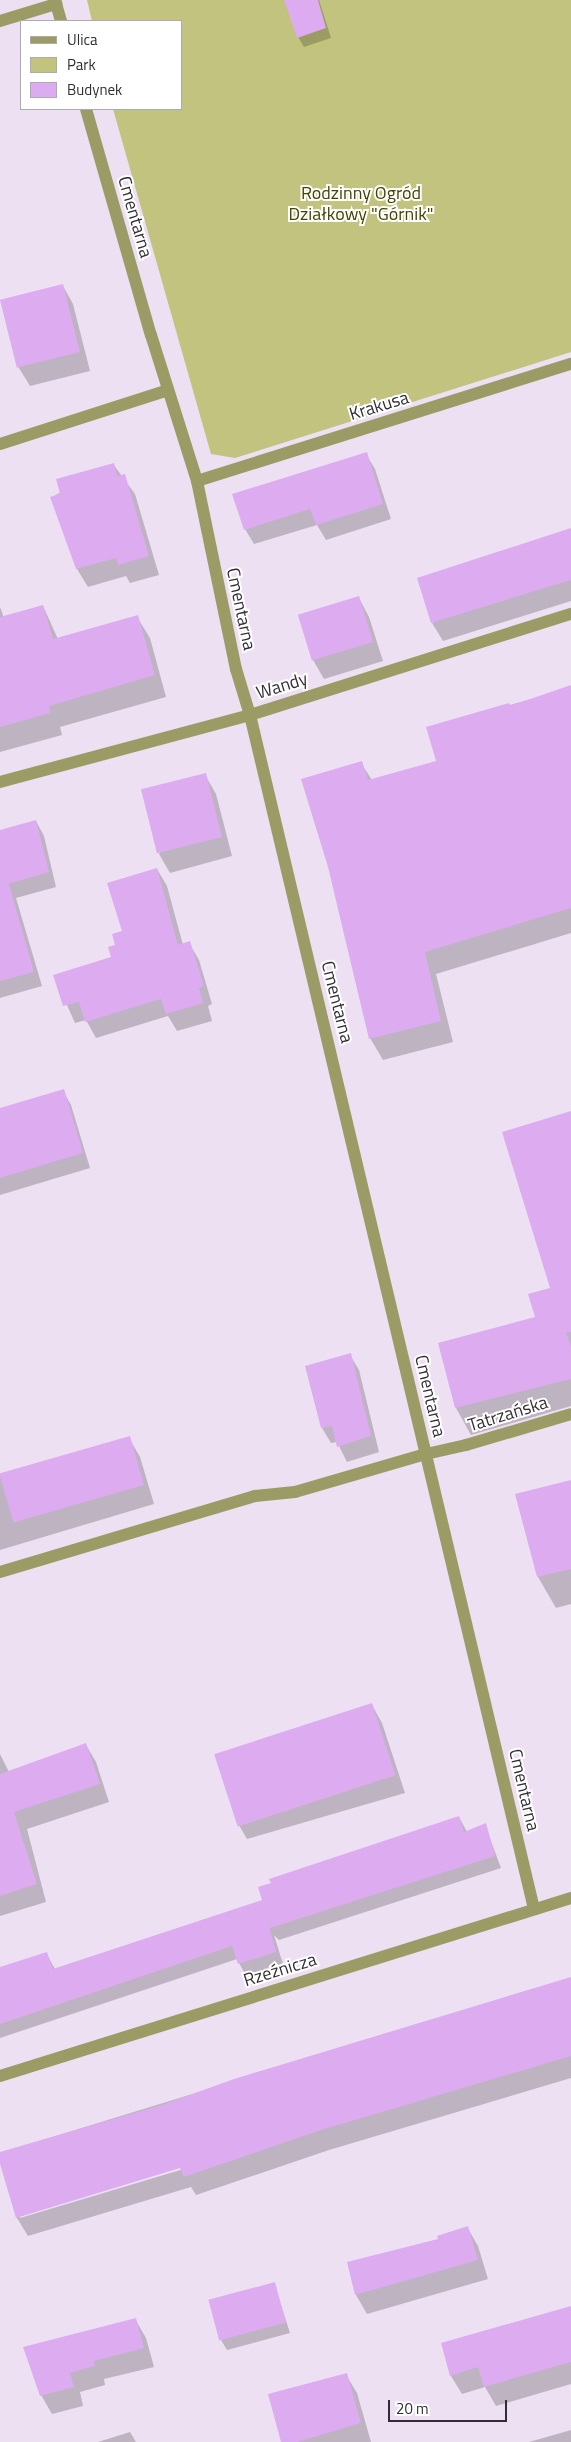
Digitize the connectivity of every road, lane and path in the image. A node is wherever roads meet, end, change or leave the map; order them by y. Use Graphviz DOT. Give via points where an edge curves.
graph roads {
  1 [pos="56,2"];
  2 [pos="61,20"];
  3 [pos="0,21"];
  4 [pos="86,110"];
  5 [pos="571,364"];
  6 [pos="168,390"];
  7 [pos="0,444"];
  8 [pos="197,481"];
  9 [pos="571,614"];
  10 [pos="250,715"];
  11 [pos="0,782"];
  12 [pos="571,1414"];
  13 [pos="426,1454"];
  14 [pos="0,1572"];
  15 [pos="571,1898"];
  16 [pos="534,1909"];
  17 [pos="0,2076"];
  1 -- 2 [label="street"];
  1 -- 3 [label="street"];
  4 -- 6 [label="street, Cmentarna"];
  5 -- 8 [label="street, Krakusa"];
  6 -- 7 [label="street"];
  6 -- 8 [label="street, Cmentarna"];
  8 -- 10 [label="street, Cmentarna" via="236,669"];
  9 -- 10 [label="street, Wandy"];
  10 -- 11 [label="street, Wandy"];
  10 -- 13 [label="street, Cmentarna"];
  12 -- 13 [label="street, Tatrzańska"];
  13 -- 14 [label="street, Tatrzańska" via="295,1492 255,1496"];
  13 -- 16 [label="street, Cmentarna"];
  15 -- 16 [label="street, Rzeźnicza"];
  16 -- 17 [label="street, Rzeźnicza"];
}
